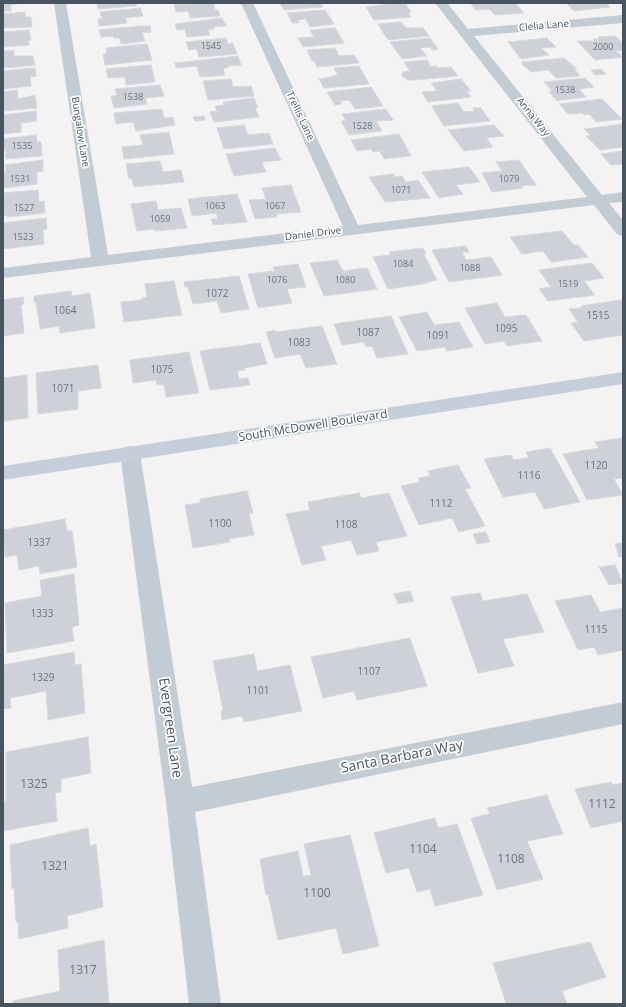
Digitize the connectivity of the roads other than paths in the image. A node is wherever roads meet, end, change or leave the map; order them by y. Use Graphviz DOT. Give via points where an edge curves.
graph roads {
  1 [pos="60,3"];
  2 [pos="247,3"];
  3 [pos="441,3"];
  4 [pos="623,19"];
  5 [pos="465,33"];
  6 [pos="623,197"];
  7 [pos="598,199"];
  8 [pos="352,229"];
  9 [pos="623,231"];
  10 [pos="100,261"];
  11 [pos="3,273"];
  12 [pos="623,378"];
  13 [pos="130,454"];
  14 [pos="3,473"];
  15 [pos="623,713"];
  16 [pos="180,802"];
  17 [pos="205,1004"];
  1 -- 10 [label="street, Bungalow Lane"];
  2 -- 8 [label="street, Trellis Lane"];
  3 -- 5 [label="street, Anna Way"];
  4 -- 5 [label="street, Clelia Lane"];
  5 -- 7 [label="street, Anna Way"];
  6 -- 7 [label="street, Daniel Drive"];
  7 -- 8 [label="street, Daniel Drive"];
  7 -- 9 [label="street, Anna Way"];
  8 -- 10 [label="street, Daniel Drive"];
  10 -- 11 [label="street, Daniel Drive"];
  12 -- 13 [label="main road, South McDowell Boulevard"];
  13 -- 14 [label="main road, South McDowell Boulevard"];
  13 -- 16 [label="street, Evergreen Lane"];
  15 -- 16 [label="street, Santa Barbara Way"];
  16 -- 17 [label="street, Evergreen Lane"];
}
